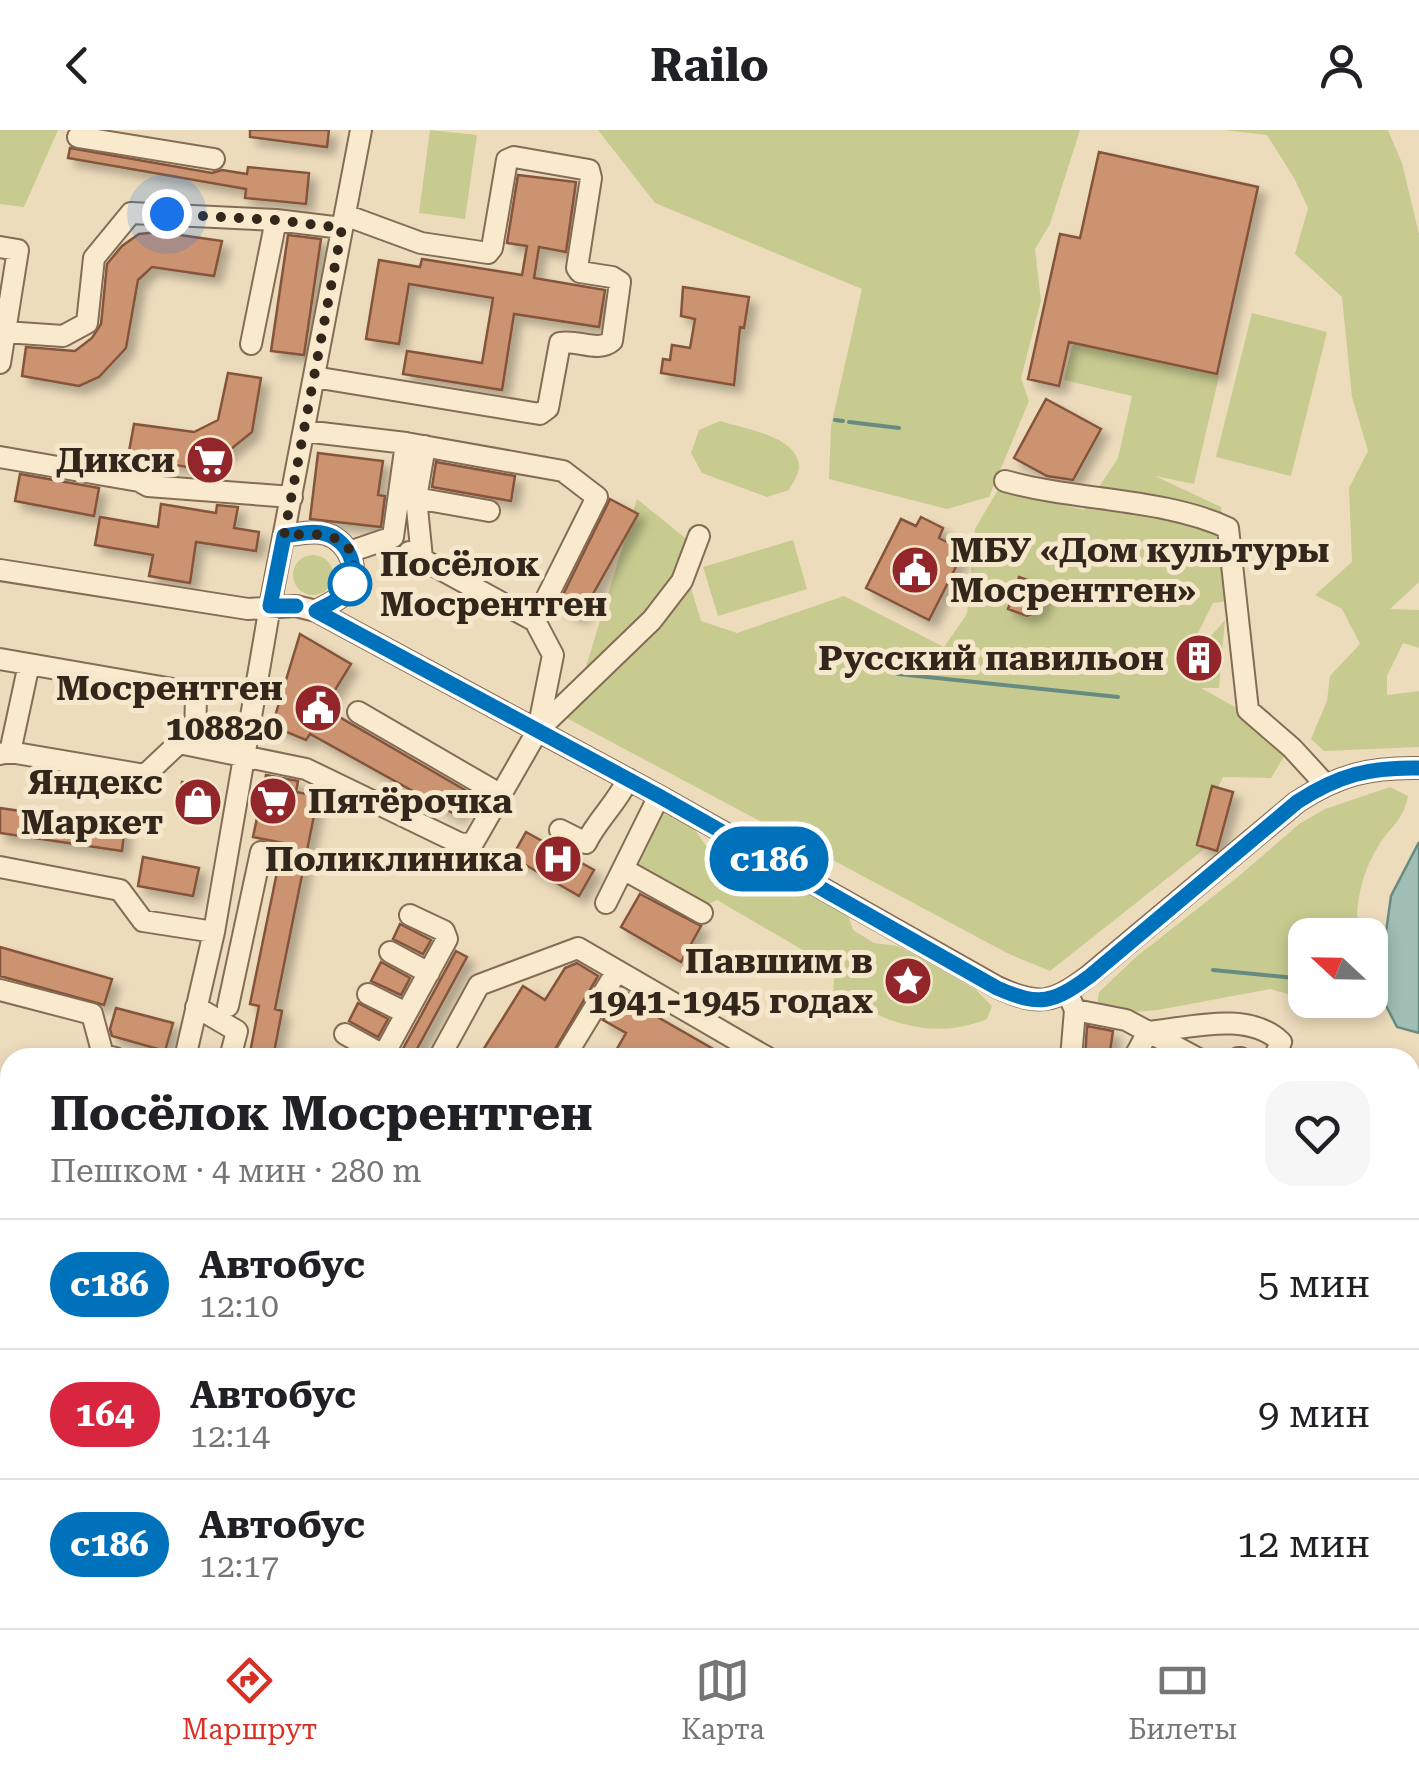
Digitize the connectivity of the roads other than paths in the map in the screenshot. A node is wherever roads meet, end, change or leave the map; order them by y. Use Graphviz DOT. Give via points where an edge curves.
graph roads {
  1 [pos="178,130"];
  2 [pos="361,130"];
  3 [pos="78,136"];
  4 [pos="175,152"];
  5 [pos="214,159"];
  6 [pos="276,220"];
  7 [pos="344,221"];
  8 [pos="0,247"];
  9 [pos="5,332"];
  10 [pos="252,344"];
  11 [pos="0,363"];
  12 [pos="314,378"];
  13 [pos="304,431"];
  14 [pos="416,444"];
  15 [pos="0,457"];
  16 [pos="1005,481"];
  17 [pos="292,497"];
  18 [pos="416,498"];
  19 [pos="490,511"];
  20 [pos="284,536"];
  21 [pos="699,536"];
  22 [pos="349,552"];
  23 [pos="0,570"];
  24 [pos="270,606"];
  25 [pos="316,611"];
  26 [pos="535,621"];
  27 [pos="0,660"];
  28 [pos="29,664"];
  29 [pos="358,712"];
  30 [pos="538,730"];
  31 [pos="195,746"];
  32 [pos="5,753"];
  33 [pos="244,754"];
  34 [pos="1419,768"];
  35 [pos="628,779"];
  36 [pos="1325,784"];
  37 [pos="501,794"];
  38 [pos="659,796"];
  39 [pos="560,830"];
  40 [pos="261,852"];
  41 [pos="0,867"];
  42 [pos="623,869"];
  43 [pos="606,903"];
  44 [pos="702,912"];
  45 [pos="410,916"];
  46 [pos="214,932"];
  47 [pos="390,952"];
  48 [pos="208,955"];
  49 [pos="237,959"];
  50 [pos="617,971"];
  51 [pos="429,973"];
  52 [pos="0,990"];
  53 [pos="368,994"];
  54 [pos="1071,1001"];
  55 [pos="228,1006"];
  56 [pos="196,1007"];
  57 [pos="406,1014"];
  58 [pos="1148,1032"];
  59 [pos="345,1034"];
  60 [pos="101,1048"];
  61 [pos="187,1048"];
  62 [pos="233,1048"];
  63 [pos="369,1048"];
  64 [pos="387,1048"];
  65 [pos="444,1048"];
  66 [pos="570,1048"];
  67 [pos="751,1048"];
  68 [pos="1071,1048"];
  69 [pos="1139,1048"];
  70 [pos="1178,1048"];
  71 [pos="1278,1048"];
  1 -- 4 [label="street"];
  2 -- 7 [label="street"];
  3 -- 4 [label="street"];
  4 -- 5 [label="street"];
  6 -- 7 [label="street"];
  6 -- 9 [label="street" via="131,213 94,258 86,323 63,336"];
  6 -- 10 [label="street"];
  7 -- 12 [label="street"];
  7 -- 12 [label="street" via="488,253 508,160 589,170 577,268 620,282 612,341 602,347 560,344 548,408 540,414"];
  8 -- 9 [label="street" via="18,250"];
  9 -- 11 [label="street"];
  12 -- 13 [label="street"];
  13 -- 14 [label="street"];
  13 -- 17 [label="street"];
  14 -- 18 [label="street"];
  14 -- 22 [label="street" via="394,537"];
  14 -- 26 [label="street" via="563,470 598,497"];
  15 -- 17 [label="street" via="148,486"];
  16 -- 36 [label="street" via="1201,516 1228,528 1248,710"];
  17 -- 20 [label="street"];
  18 -- 19 [label="street"];
  18 -- 26 [label="street" via="415,555"];
  20 -- 22 [label="street" via="324,533"];
  20 -- 24 [label="street"];
  21 -- 30 [label="street" via="682,581 652,620"];
  22 -- 25 [label="street" via="347,590"];
  23 -- 24 [label="street" via="248,609"];
  24 -- 25 [label="street"];
  24 -- 33 [label="street"];
  25 -- 30 [label="street"];
  26 -- 30 [label="street" via="553,655"];
  27 -- 28 [label="street"];
  28 -- 31 [label="street" via="196,693"];
  28 -- 32 [label="street"];
  29 -- 37 [label="street"];
  30 -- 35 [label="street"];
  30 -- 37 [label="street"];
  31 -- 32 [label="street" via="180,743 145,775"];
  31 -- 33 [label="street"];
  33 -- 37 [label="street" via="306,768 461,844 473,843"];
  33 -- 46 [label="street"];
  34 -- 36 [label="street" via="1360,772"];
  35 -- 38 [label="street"];
  35 -- 39 [label="street" via="586,844"];
  36 -- 54 [label="street"];
  38 -- 42 [label="street"];
  38 -- 54 [label="street" via="997,988 1033,1002"];
  40 -- 49 [label="street"];
  41 -- 46 [label="street" via="120,890 143,921"];
  42 -- 43 [label="street"];
  42 -- 44 [label="street"];
  45 -- 51 [label="street" via="445,926 447,939"];
  46 -- 48 [label="street"];
  47 -- 51 [label="street"];
  48 -- 49 [label="street"];
  48 -- 56 [label="street"];
  49 -- 55 [label="street"];
  50 -- 65 [label="street" via="578,948 479,985"];
  50 -- 66 [label="street"];
  50 -- 67 [label="street"];
  51 -- 57 [label="street"];
  52 -- 60 [label="street" via="92,1014"];
  53 -- 57 [label="street"];
  54 -- 58 [label="street"];
  54 -- 68 [label="street"];
  56 -- 61 [label="street"];
  56 -- 62 [label="street" via="237,1031"];
  57 -- 64 [label="street"];
  58 -- 69 [label="street"];
  58 -- 70 [label="street"];
  58 -- 71 [label="street" via="1238,1024 1266,1028 1281,1042"];
  59 -- 63 [label="street"];
}
